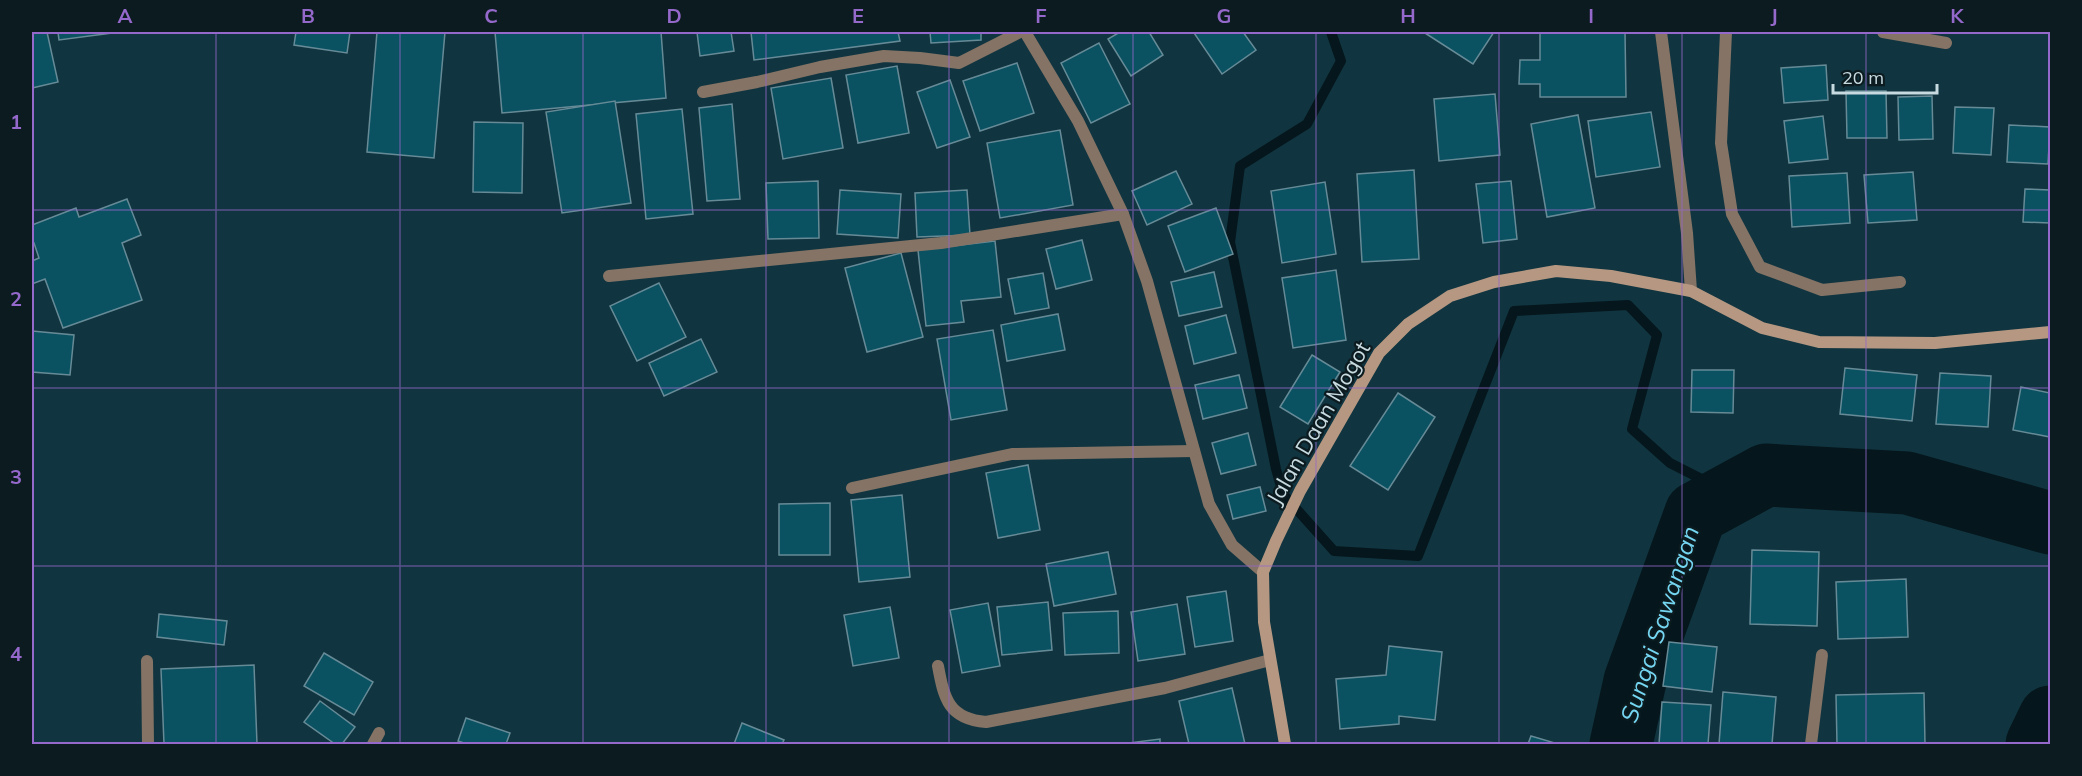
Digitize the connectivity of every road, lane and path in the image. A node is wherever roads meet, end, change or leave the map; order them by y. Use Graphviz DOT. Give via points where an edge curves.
graph roads {
  1 [pos="1020,32"];
  2 [pos="1025,32"];
  3 [pos="1661,32"];
  4 [pos="1726,32"];
  5 [pos="1883,32"];
  6 [pos="1946,43"];
  7 [pos="703,92"];
  8 [pos="1123,214"];
  9 [pos="609,276"];
  10 [pos="1900,282"];
  11 [pos="1691,291"];
  12 [pos="2050,332"];
  13 [pos="1194,451"];
  14 [pos="852,488"];
  15 [pos="1263,572"];
  16 [pos="1822,655"];
  17 [pos="1270,660"];
  18 [pos="147,661"];
  19 [pos="938,666"];
  20 [pos="148,744"];
  21 [pos="1285,744"];
  22 [pos="1811,744"];
  1 -- 7 [label="street" via="959,63 884,56"];
  2 -- 8 [label="street" via="1078,121"];
  3 -- 11 [label="street"];
  4 -- 10 [label="street" via="1721,143 1731,214 1760,267 1822,290"];
  5 -- 6 [label="street"];
  8 -- 9 [label="street" via="941,243"];
  8 -- 13 [label="street" via="1147,281"];
  11 -- 12 [label="main road, Jalan Daan Mogot" via="1762,327 1819,342 1935,343"];
  11 -- 15 [label="main road, Jalan Daan Mogot" via="1611,276 1556,271 1494,282 1450,297 1408,324 1379,353 1300,491"];
  13 -- 14 [label="street" via="1012,454"];
  13 -- 15 [label="street" via="1209,504 1232,545"];
  15 -- 17 [label="main road, Jalan Daan Mogot"];
  16 -- 22 [label="street"];
  17 -- 19 [label="street" via="1165,688 986,722 959,715 942,690"];
  17 -- 21 [label="main road, Jalan Daan Mogot"];
  18 -- 20 [label="street"];
}
